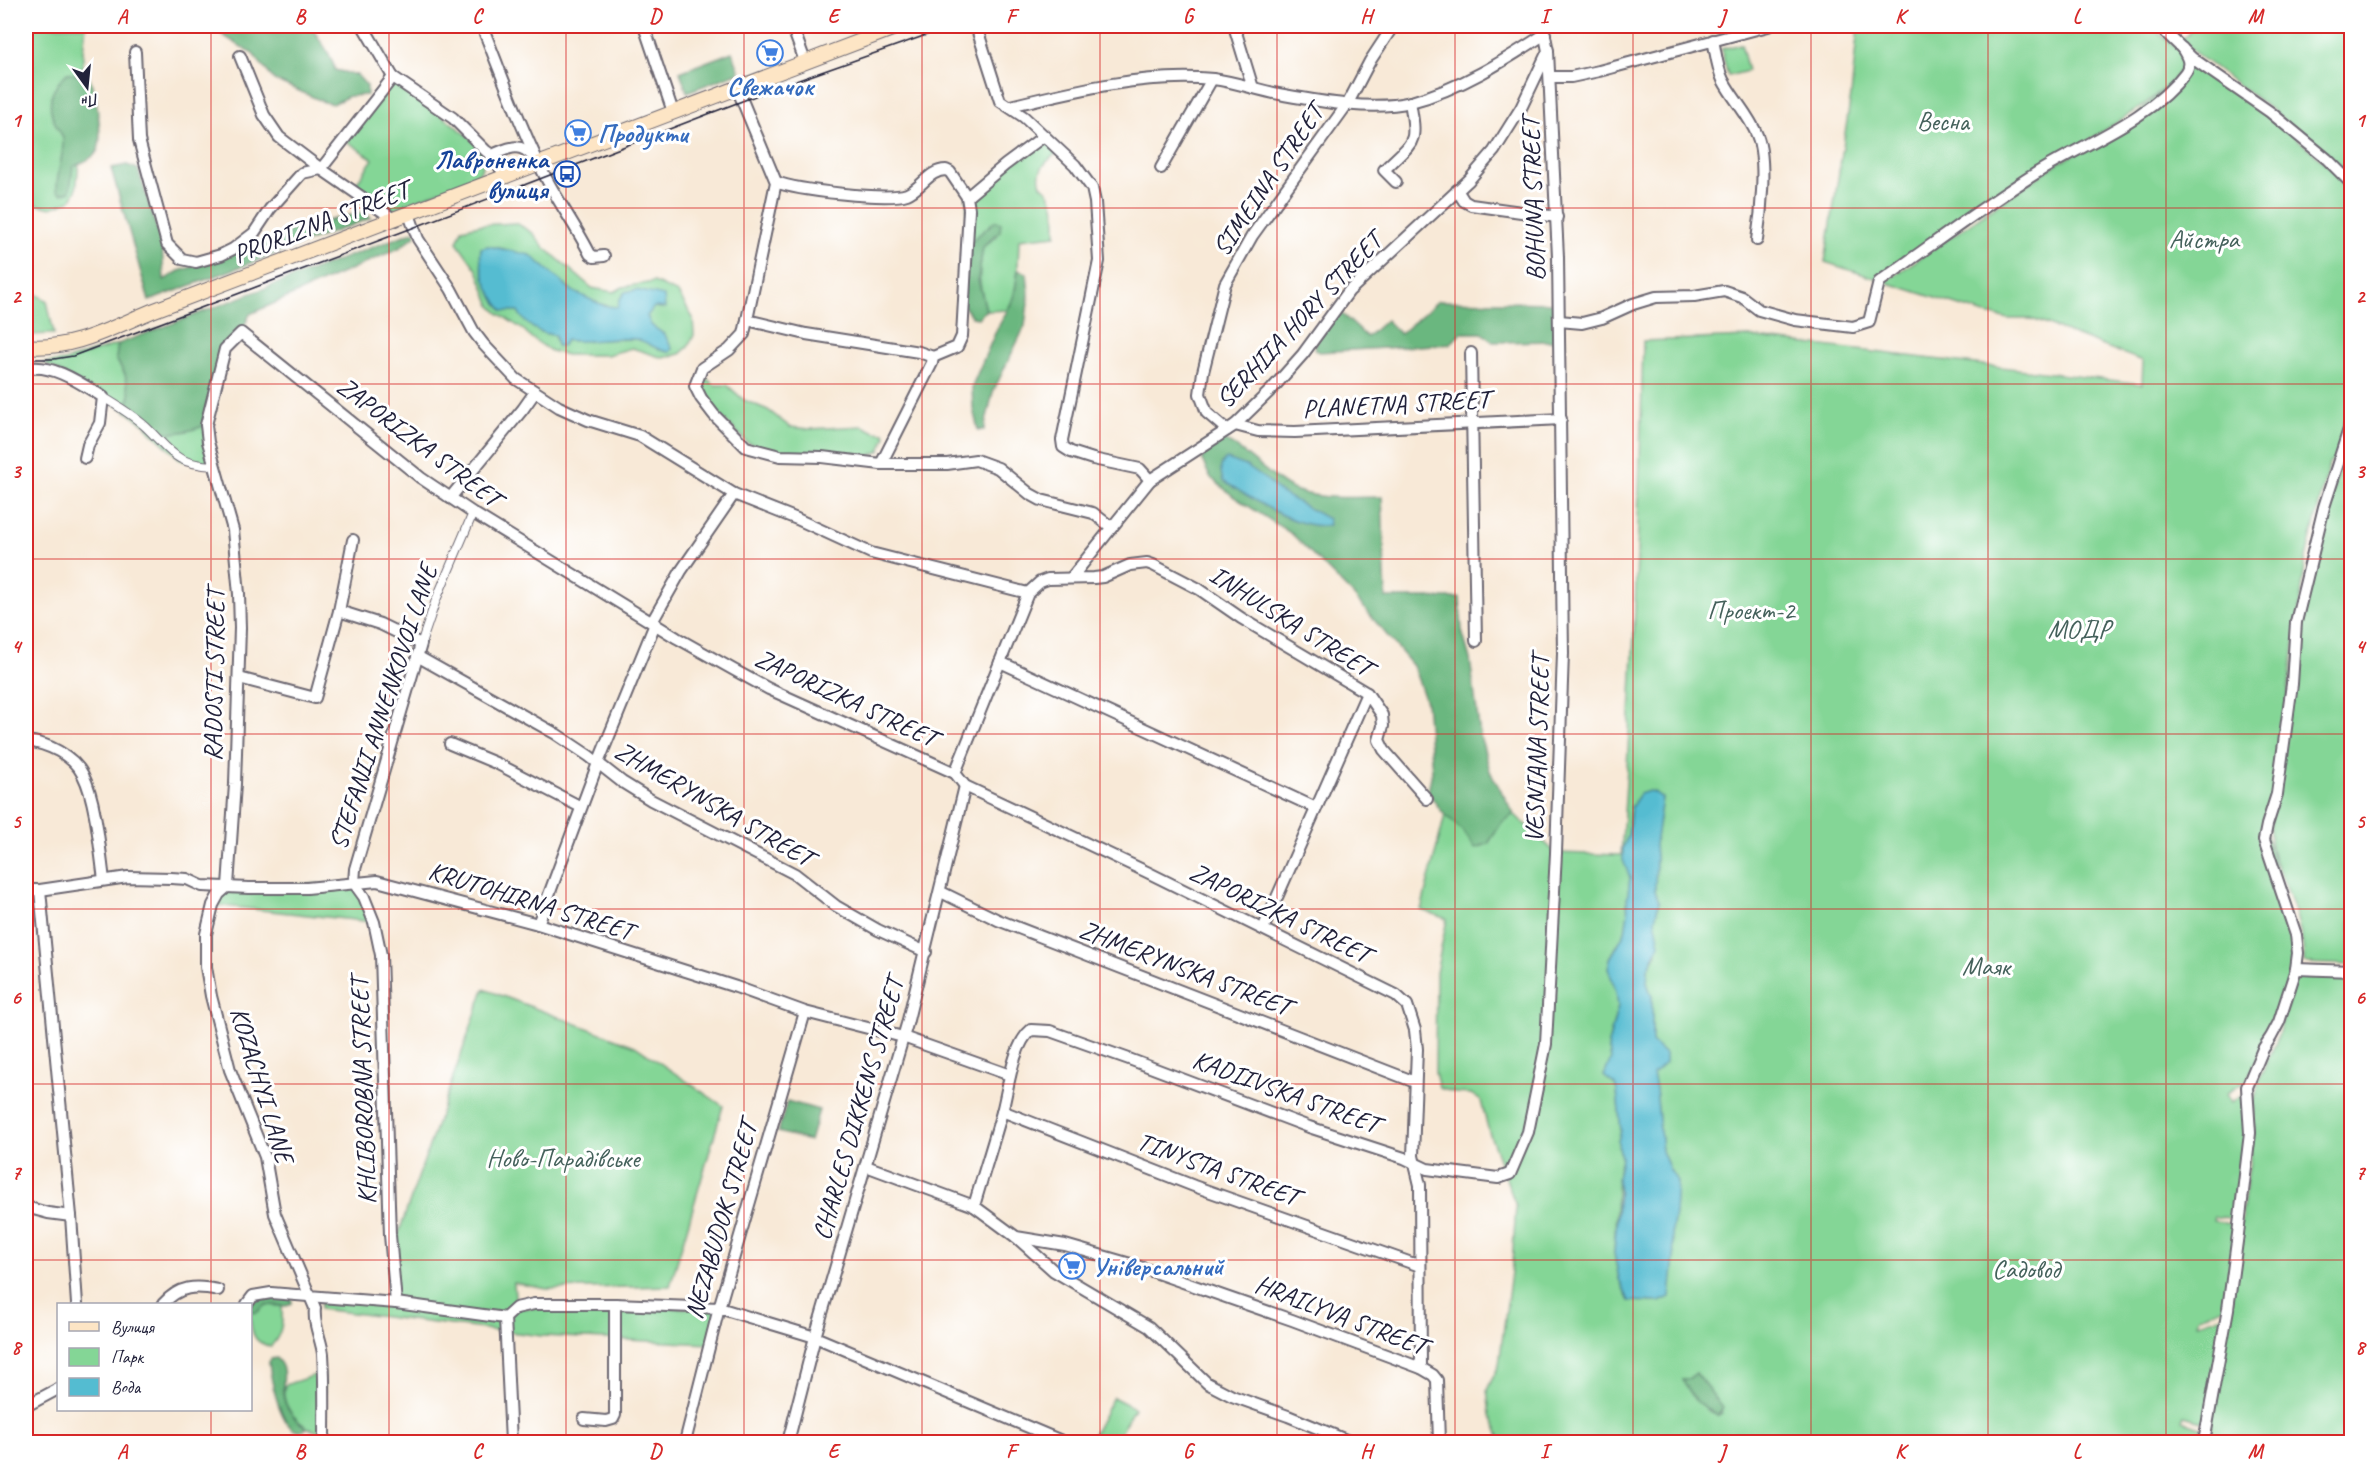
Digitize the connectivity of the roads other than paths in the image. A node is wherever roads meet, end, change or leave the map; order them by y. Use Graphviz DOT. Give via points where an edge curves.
graph roads {
  1 [pos="363,26"];
  2 [pos="482,26"];
  3 [pos="644,26"];
  4 [pos="792,26"];
  5 [pos="900,26"];
  6 [pos="976,26"];
  7 [pos="1234,26"];
  8 [pos="1393,26"];
  9 [pos="1768,26"];
  10 [pos="2159,26"];
  11 [pos="1544,30"];
  12 [pos="1713,40"];
  13 [pos="2182,48"];
  14 [pos="1548,51"];
  15 [pos="135,52"];
  16 [pos="240,56"];
  17 [pos="805,61"];
  18 [pos="393,77"];
  19 [pos="1551,77"];
  20 [pos="1212,79"];
  21 [pos="737,88"];
  22 [pos="1253,88"];
  23 [pos="1410,102"];
  24 [pos="1348,103"];
  25 [pos="1010,106"];
  26 [pos="674,112"];
  27 [pos="1044,136"];
  28 [pos="492,155"];
  29 [pos="539,165"];
  30 [pos="1161,168"];
  31 [pos="321,169"];
  32 [pos="506,177"];
  33 [pos="776,182"];
  34 [pos="1396,183"];
  35 [pos="2352,184"];
  36 [pos="1457,190"];
  37 [pos="967,197"];
  38 [pos="409,214"];
  39 [pos="1557,218"];
  40 [pos="395,220"];
  41 [pos="1757,240"];
  42 [pos="604,256"];
  43 [pos="747,320"];
  44 [pos="1559,321"];
  45 [pos="235,339"];
  46 [pos="26,346"];
  47 [pos="1471,353"];
  48 [pos="933,357"];
  49 [pos="26,369"];
  50 [pos="535,392"];
  51 [pos="103,397"];
  52 [pos="2352,411"];
  53 [pos="1561,419"];
  54 [pos="1471,423"];
  55 [pos="1231,427"];
  56 [pos="85,458"];
  57 [pos="881,464"];
  58 [pos="214,466"];
  59 [pos="1150,480"];
  60 [pos="734,494"];
  61 [pos="450,498"];
  62 [pos="473,513"];
  63 [pos="1112,527"];
  64 [pos="353,540"];
  65 [pos="1072,577"];
  66 [pos="1028,593"];
  67 [pos="339,611"];
  68 [pos="653,623"];
  69 [pos="1476,641"];
  70 [pos="421,644"];
  71 [pos="417,656"];
  72 [pos="1000,662"];
  73 [pos="239,678"];
  74 [pos="1367,693"];
  75 [pos="26,741"];
  76 [pos="450,744"];
  77 [pos="598,763"];
  78 [pos="955,773"];
  79 [pos="966,786"];
  80 [pos="1427,799"];
  81 [pos="581,807"];
  82 [pos="1316,808"];
  83 [pos="104,880"];
  84 [pos="354,883"];
  85 [pos="228,886"];
  86 [pos="26,890"];
  87 [pos="40,890"];
  88 [pos="941,892"];
  89 [pos="538,924"];
  90 [pos="1263,929"];
  91 [pos="926,952"];
  92 [pos="2296,969"];
  93 [pos="2352,971"];
  94 [pos="805,1012"];
  95 [pos="903,1038"];
  96 [pos="1010,1076"];
  97 [pos="1415,1082"];
  98 [pos="1002,1111"];
  99 [pos="1415,1164"];
  100 [pos="866,1166"];
  101 [pos="1510,1174"];
  102 [pos="974,1206"];
  103 [pos="26,1207"];
  104 [pos="71,1216"];
  105 [pos="1016,1237"];
  106 [pos="1420,1266"];
  107 [pos="218,1290"];
  108 [pos="310,1296"];
  109 [pos="76,1303"];
  110 [pos="165,1303"];
  111 [pos="249,1303"];
  112 [pos="396,1303"];
  113 [pos="615,1304"];
  114 [pos="720,1308"];
  115 [pos="505,1317"];
  116 [pos="815,1337"];
  117 [pos="1421,1368"];
  118 [pos="57,1390"];
  119 [pos="26,1406"];
  120 [pos="584,1419"];
  121 [pos="324,1443"];
  122 [pos="511,1443"];
  123 [pos="685,1443"];
  124 [pos="788,1443"];
  125 [pos="1064,1443"];
  126 [pos="1351,1443"];
  127 [pos="1438,1443"];
  128 [pos="2204,1443"];
  1 -- 18 [label="street"];
  2 -- 29 [label="street"];
  3 -- 26 [label="street"];
  4 -- 17 [label="street"];
  5 -- 17 [label="main road, PRORIZNA STREET"];
  6 -- 25 [label="street" via="1000,101"];
  7 -- 22 [label="street"];
  8 -- 24 [label="street, SIMEINA STREET"];
  9 -- 12 [label="street"];
  10 -- 13 [label="street"];
  11 -- 14 [label="street"];
  11 -- 23 [label="street" via="1483,72"];
  12 -- 19 [label="street" via="1599,72"];
  12 -- 41 [label="street" via="1724,81 1759,138 1761,216"];
  13 -- 35 [label="street" via="2270,112"];
  13 -- 44 [label="street" via="2188,58 2187,69 2149,107 2023,182 1879,282 1869,322 1853,327 1795,320 1759,310 1742,297 1724,291 1656,297 1582,323"];
  14 -- 19 [label="street, BOHUNA STREET"];
  14 -- 36 [label="street, SERHIIA HORY STREET" via="1521,108 1494,151"];
  15 -- 31 [label="street" via="139,140 165,237 176,255 196,262 233,249 254,233 302,173"];
  16 -- 31 [label="street" via="272,128 291,148"];
  17 -- 21 [label="main road, PRORIZNA STREET"];
  18 -- 28 [label="street" via="453,118"];
  18 -- 31 [label="street"];
  19 -- 39 [label="street, BOHUNA STREET"];
  20 -- 22 [label="street"];
  20 -- 25 [label="street" via="1165,79 1089,87"];
  20 -- 30 [label="street"];
  21 -- 26 [label="main road, PRORIZNA STREET"];
  21 -- 33 [label="street"];
  22 -- 24 [label="street"];
  23 -- 24 [label="street"];
  23 -- 34 [label="street" via="1414,140 1384,170"];
  24 -- 55 [label="street, SIMEINA STREET" via="1252,236 1225,284 1200,394 1207,414"];
  25 -- 27 [label="street"];
  26 -- 29 [label="main road, PRORIZNA STREET"];
  27 -- 37 [label="street"];
  27 -- 59 [label="street" via="1075,165 1092,188 1097,216 1099,261 1062,440 1064,447 1093,459 1140,469"];
  28 -- 29 [label="street" via="523,147"];
  28 -- 32 [label="street"];
  29 -- 32 [label="main road, PRORIZNA STREET"];
  29 -- 42 [label="street" via="590,254"];
  31 -- 40 [label="street"];
  32 -- 38 [label="main road, PRORIZNA STREET"];
  33 -- 37 [label="street" via="890,196 907,194 935,172 946,170"];
  33 -- 43 [label="street"];
  36 -- 39 [label="street" via="1472,205"];
  36 -- 55 [label="street, SERHIIA HORY STREET" via="1349,291 1303,354"];
  37 -- 48 [label="street" via="969,232 961,341 957,347"];
  38 -- 40 [label="main road, PRORIZNA STREET"];
  38 -- 50 [label="street" via="418,239 474,332 501,365"];
  39 -- 44 [label="street, BOHUNA STREET"];
  40 -- 46 [label="main road, PRORIZNA STREET" via="72,343 50,348"];
  43 -- 48 [label="street"];
  43 -- 57 [label="street" via="738,342 702,368 696,381 696,390 714,415 741,443 763,453"];
  44 -- 53 [label="street, VESNIANA STREET"];
  45 -- 58 [label="street, RADOSTI STREET" via="225,349 206,421"];
  45 -- 61 [label="street, ZAPORIZKA STREET" via="241,333"];
  47 -- 54 [label="street"];
  48 -- 57 [label="street"];
  49 -- 51 [label="street" via="51,371"];
  50 -- 60 [label="street" via="574,414 656,444"];
  50 -- 61 [label="street"];
  51 -- 56 [label="street" via="100,423"];
  51 -- 58 [label="street" via="146,427 173,456"];
  52 -- 92 [label="street" via="2296,622 2277,794 2264,840 2296,935"];
  53 -- 54 [label="street, PLANETNA STREET"];
  53 -- 101 [label="street, VESNIANA STREET" via="1564,630 1546,1044 1528,1132"];
  54 -- 55 [label="street, PLANETNA STREET" via="1295,432"];
  54 -- 69 [label="street"];
  55 -- 59 [label="street"];
  57 -- 63 [label="street" via="985,462 1041,500 1093,513"];
  58 -- 73 [label="street, RADOSTI STREET" via="235,546"];
  59 -- 63 [label="street"];
  60 -- 66 [label="street" via="871,553"];
  60 -- 68 [label="street" via="681,571"];
  61 -- 62 [label="street, ZAPORIZKA STREET"];
  62 -- 68 [label="street, ZAPORIZKA STREET"];
  62 -- 70 [label="street, STEFANII ANNENKOVOI LANE"];
  63 -- 65 [label="street"];
  64 -- 67 [label="street"];
  65 -- 66 [label="street, INHULSKA STREET" via="1048,579"];
  65 -- 74 [label="street, INHULSKA STREET" via="1103,577 1130,564 1153,565 1199,589"];
  66 -- 72 [label="street"];
  67 -- 70 [label="street" via="380,624"];
  67 -- 73 [label="street" via="315,698"];
  68 -- 77 [label="street"];
  68 -- 78 [label="street, ZAPORIZKA STREET" via="768,689"];
  70 -- 71 [label="street, STEFANII ANNENKOVOI LANE"];
  71 -- 77 [label="street, ZHMERYNSKA STREET" via="556,734"];
  71 -- 84 [label="street, STEFANII ANNENKOVOI LANE"];
  72 -- 78 [label="street"];
  72 -- 82 [label="street"];
  73 -- 85 [label="street, RADOSTI STREET"];
  74 -- 80 [label="street, INHULSKA STREET" via="1383,720 1379,740 1384,750"];
  74 -- 82 [label="street"];
  75 -- 83 [label="street" via="54,749 82,774 89,790"];
  76 -- 81 [label="street"];
  77 -- 81 [label="street"];
  77 -- 91 [label="street, ZHMERYNSKA STREET" via="651,800 795,874 836,906"];
  78 -- 79 [label="street, ZAPORIZKA STREET"];
  79 -- 88 [label="street, CHARLES DIKKENS STREET"];
  79 -- 90 [label="street, ZAPORIZKA STREET"];
  81 -- 89 [label="street"];
  82 -- 90 [label="street"];
  83 -- 85 [label="street, KRUTOHIRNA STREET" via="171,878 187,879 202,886"];
  83 -- 87 [label="street, KRUTOHIRNA STREET"];
  84 -- 85 [label="street, KRUTOHIRNA STREET" via="289,888"];
  84 -- 89 [label="street, KRUTOHIRNA STREET" via="371,880 396,885"];
  84 -- 112 [label="street, KHLIBOROBNA STREET" via="374,922 381,955 390,1235"];
  85 -- 108 [label="street, KOZACHYI LANE" via="213,905 206,934 211,996 230,1070 265,1157 274,1214"];
  86 -- 87 [label="street, KRUTOHIRNA STREET"];
  87 -- 104 [label="street"];
  88 -- 91 [label="street, CHARLES DIKKENS STREET"];
  88 -- 97 [label="street, ZHMERYNSKA STREET" via="998,920"];
  89 -- 94 [label="street, KRUTOHIRNA STREET"];
  90 -- 97 [label="street, ZAPORIZKA STREET" via="1396,995 1407,1005 1415,1030"];
  91 -- 95 [label="street, CHARLES DIKKENS STREET"];
  92 -- 93 [label="street"];
  92 -- 128 [label="street" via="2278,1022 2247,1087 2250,1133 2238,1234"];
  94 -- 95 [label="street, KRUTOHIRNA STREET"];
  94 -- 114 [label="street, NEZABUDOK STREET"];
  95 -- 96 [label="street, KRUTOHIRNA STREET"];
  95 -- 100 [label="street, CHARLES DIKKENS STREET"];
  96 -- 98 [label="street"];
  96 -- 99 [label="street, KADIIVSKA STREET" via="1027,1033 1041,1029"];
  97 -- 99 [label="street"];
  98 -- 102 [label="street"];
  98 -- 106 [label="street, TINYSTA STREET" via="1194,1186"];
  99 -- 101 [label="street, KADIIVSKA STREET" via="1482,1177"];
  99 -- 106 [label="street" via="1420,1185"];
  100 -- 102 [label="street, HRAILYVA STREET"];
  100 -- 116 [label="street, CHARLES DIKKENS STREET"];
  102 -- 105 [label="street, HRAILYVA STREET"];
  103 -- 104 [label="street"];
  104 -- 109 [label="street"];
  105 -- 117 [label="street, HRAILYVA STREET" via="1065,1245 1134,1265"];
  105 -- 126 [label="street" via="1054,1271 1149,1327 1207,1383"];
  106 -- 117 [label="street"];
  107 -- 110 [label="street" via="189,1287"];
  108 -- 111 [label="street" via="256,1294"];
  108 -- 112 [label="street"];
  108 -- 121 [label="street, KOZACHYI LANE" via="322,1350"];
  112 -- 115 [label="street"];
  113 -- 114 [label="street"];
  113 -- 115 [label="street" via="534,1304 516,1308"];
  113 -- 120 [label="street" via="615,1415 606,1421"];
  114 -- 116 [label="street"];
  114 -- 123 [label="street, NEZABUDOK STREET"];
  115 -- 122 [label="street"];
  116 -- 124 [label="street, CHARLES DIKKENS STREET"];
  116 -- 125 [label="street"];
  117 -- 127 [label="street, HRAILYVA STREET" via="1437,1380"];
  118 -- 119 [label="street"];
}
